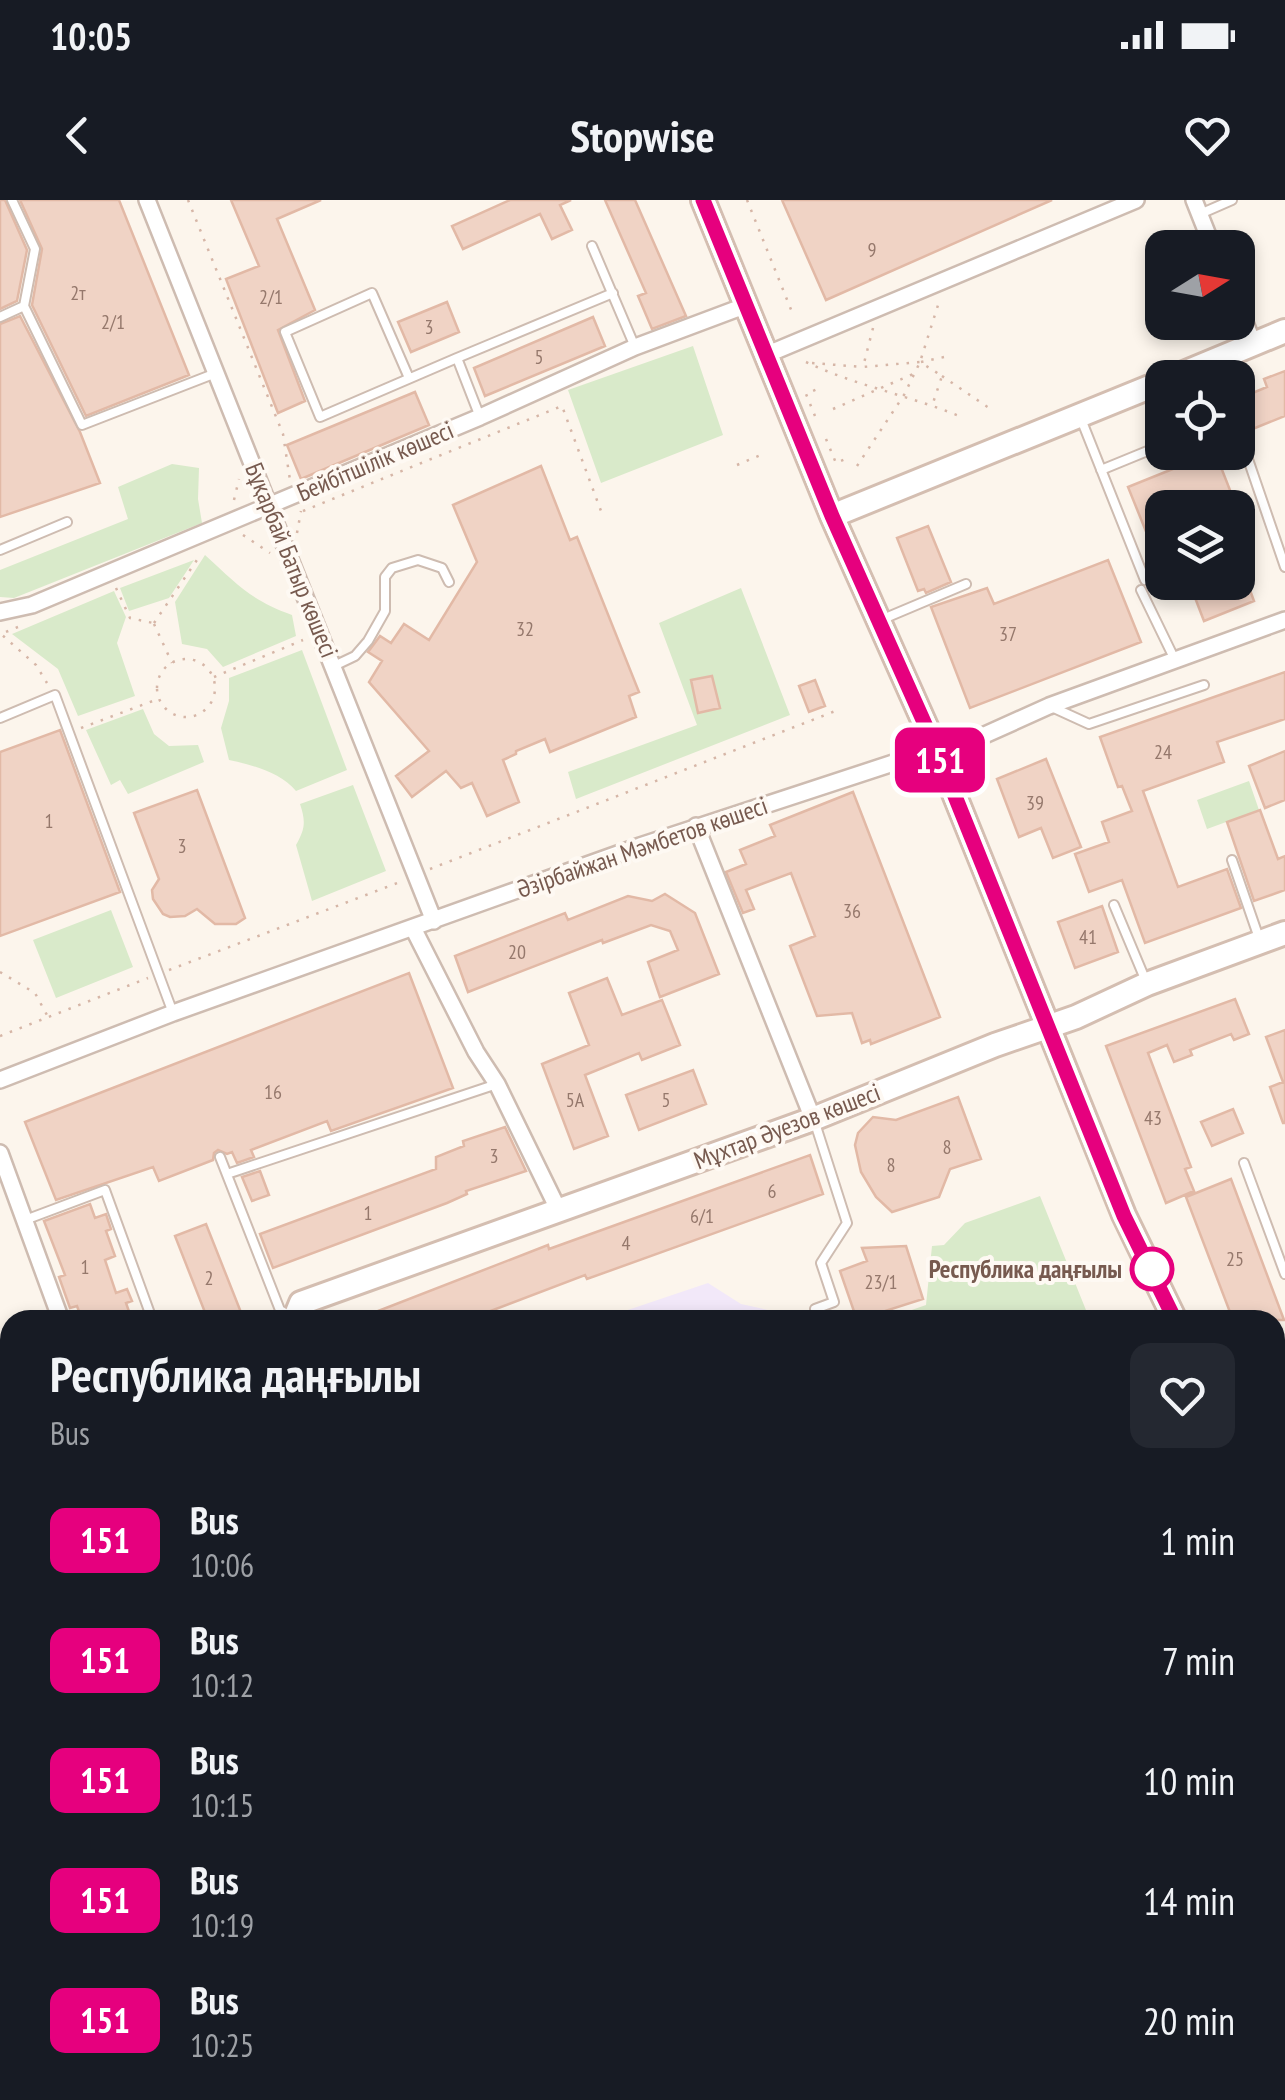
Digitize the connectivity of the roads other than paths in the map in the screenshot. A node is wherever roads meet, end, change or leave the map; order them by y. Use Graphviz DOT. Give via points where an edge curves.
graph roads {
  1 [pos="12,200"];
  2 [pos="147,200"];
  3 [pos="703,200"];
  4 [pos="1136,200"];
  5 [pos="1232,200"];
  6 [pos="1197,207"];
  7 [pos="592,246"];
  8 [pos="613,292"];
  9 [pos="747,305"];
  10 [pos="24,306"];
  11 [pos="0,316"];
  12 [pos="1285,331"];
  13 [pos="1252,340"];
  14 [pos="1253,343"];
  15 [pos="635,347"];
  16 [pos="768,354"];
  17 [pos="457,358"];
  18 [pos="1214,360"];
  19 [pos="216,374"];
  20 [pos="409,378"];
  21 [pos="1145,389"];
  22 [pos="1079,414"];
  23 [pos="480,417"];
  24 [pos="1145,452"];
  25 [pos="1101,470"];
  26 [pos="1252,470"];
  27 [pos="271,505"];
  28 [pos="832,516"];
  29 [pos="67,522"];
  30 [pos="0,550"];
  31 [pos="1285,567"];
  32 [pos="1145,580"];
  33 [pos="449,582"];
  34 [pos="966,584"];
  35 [pos="1141,590"];
  36 [pos="0,612"];
  37 [pos="1285,620"];
  38 [pos="878,621"];
  39 [pos="1175,660"];
  40 [pos="334,666"];
  41 [pos="1204,685"];
  42 [pos="1049,706"];
  43 [pos="0,718"];
  44 [pos="936,749"];
  45 [pos="696,826"];
  46 [pos="1232,860"];
  47 [pos="1114,905"];
  48 [pos="434,921"];
  49 [pos="414,928"];
  50 [pos="1285,934"];
  51 [pos="1260,942"];
  52 [pos="1147,984"];
  53 [pos="173,1014"];
  54 [pos="1048,1026"];
  55 [pos="0,1080"];
  56 [pos="498,1084"];
  57 [pos="813,1118"];
  58 [pos="0,1152"];
  59 [pos="220,1157"];
  60 [pos="1244,1163"];
  61 [pos="227,1174"];
  62 [pos="559,1210"];
  63 [pos="25,1220"];
  64 [pos="1285,1274"];
  65 [pos="56,1310"];
  66 [pos="149,1310"];
  67 [pos="280,1310"];
  68 [pos="298,1310"];
  69 [pos="816,1310"];
  70 [pos="1170,1310"];
  1 -- 10 [label="lane" via="35,249"];
  2 -- 19 [label="street, Бұқарбай Батыр көшесі"];
  3 -- 9 [label="main road"];
  4 -- 16 [label="street"];
  5 -- 6 [label="lane"];
  7 -- 8 [label="lane"];
  8 -- 15 [label="lane"];
  8 -- 17 [label="lane"];
  9 -- 15 [label="street, Бейбітшілік көшесі"];
  9 -- 16 [label="main road"];
  10 -- 11 [label="lane"];
  10 -- 19 [label="lane" via="82,425"];
  12 -- 14 [label="main road"];
  13 -- 14 [label="street"];
  14 -- 18 [label="main road"];
  15 -- 23 [label="street, Бейбітшілік көшесі"];
  16 -- 28 [label="main road"];
  17 -- 20 [label="lane"];
  17 -- 23 [label="lane"];
  19 -- 27 [label="street, Бұқарбай Батыр көшесі"];
  20 -- 20 [label="lane" via="320,417 285,332 372,293"];
  21 -- 22 [label="main road"];
  22 -- 25 [label="lane"];
  22 -- 28 [label="main road"];
  23 -- 27 [label="street, Бейбітшілік көшесі"];
  24 -- 25 [label="lane"];
  25 -- 32 [label="lane"];
  26 -- 31 [label="lane"];
  27 -- 36 [label="street, Бейбітшілік көшесі" via="32,606"];
  27 -- 40 [label="street, Бұқарбай Батыр көшесі"];
  28 -- 38 [label="main road"];
  29 -- 30 [label="lane"];
  33 -- 40 [label="lane" via="442,568 418,560 392,568 385,577 385,612 368,641"];
  34 -- 38 [label="lane"];
  35 -- 39 [label="lane"];
  37 -- 39 [label="street, Әзірбайжан Мәмбетов көшесі"];
  38 -- 44 [label="main road"];
  39 -- 42 [label="street, Әзірбайжан Мәмбетов көшесі"];
  40 -- 48 [label="street, Бұқарбай Батыр көшесі"];
  41 -- 42 [label="lane" via="1089,724"];
  42 -- 44 [label="street, Әзірбайжан Мәмбетов көшесі"];
  43 -- 53 [label="lane" via="55,694"];
  44 -- 45 [label="street, Әзірбайжан Мәмбетов көшесі"];
  44 -- 54 [label="main road"];
  45 -- 48 [label="street, Әзірбайжан Мәмбетов көшесі"];
  45 -- 57 [label="street"];
  46 -- 51 [label="lane"];
  47 -- 52 [label="lane"];
  48 -- 49 [label="street, Әзірбайжан Мәмбетов көшесі"];
  49 -- 53 [label="street, Әзірбайжан Мәмбетов көшесі"];
  49 -- 56 [label="street"];
  50 -- 51 [label="main road, Мұхтар Әуезов көшесі"];
  51 -- 52 [label="main road, Мұхтар Әуезов көшесі"];
  52 -- 54 [label="main road, Мұхтар Әуезов көшесі"];
  53 -- 55 [label="street, Әзірбайжан Мәмбетов көшесі"];
  54 -- 57 [label="main road, Мұхтар Әуезов көшесі"];
  54 -- 70 [label="main road" via="1124,1216"];
  56 -- 61 [label="lane"];
  56 -- 62 [label="street"];
  57 -- 62 [label="main road, Мұхтар Әуезов көшесі"];
  57 -- 69 [label="lane" via="847,1223 821,1263 834,1302"];
  58 -- 63 [label="street"];
  59 -- 61 [label="lane"];
  60 -- 64 [label="lane"];
  61 -- 67 [label="lane"];
  62 -- 68 [label="main road, Мұхтар Әуезов көшесі" via="301,1303"];
  63 -- 65 [label="street"];
  63 -- 66 [label="lane" via="105,1190"];
}
